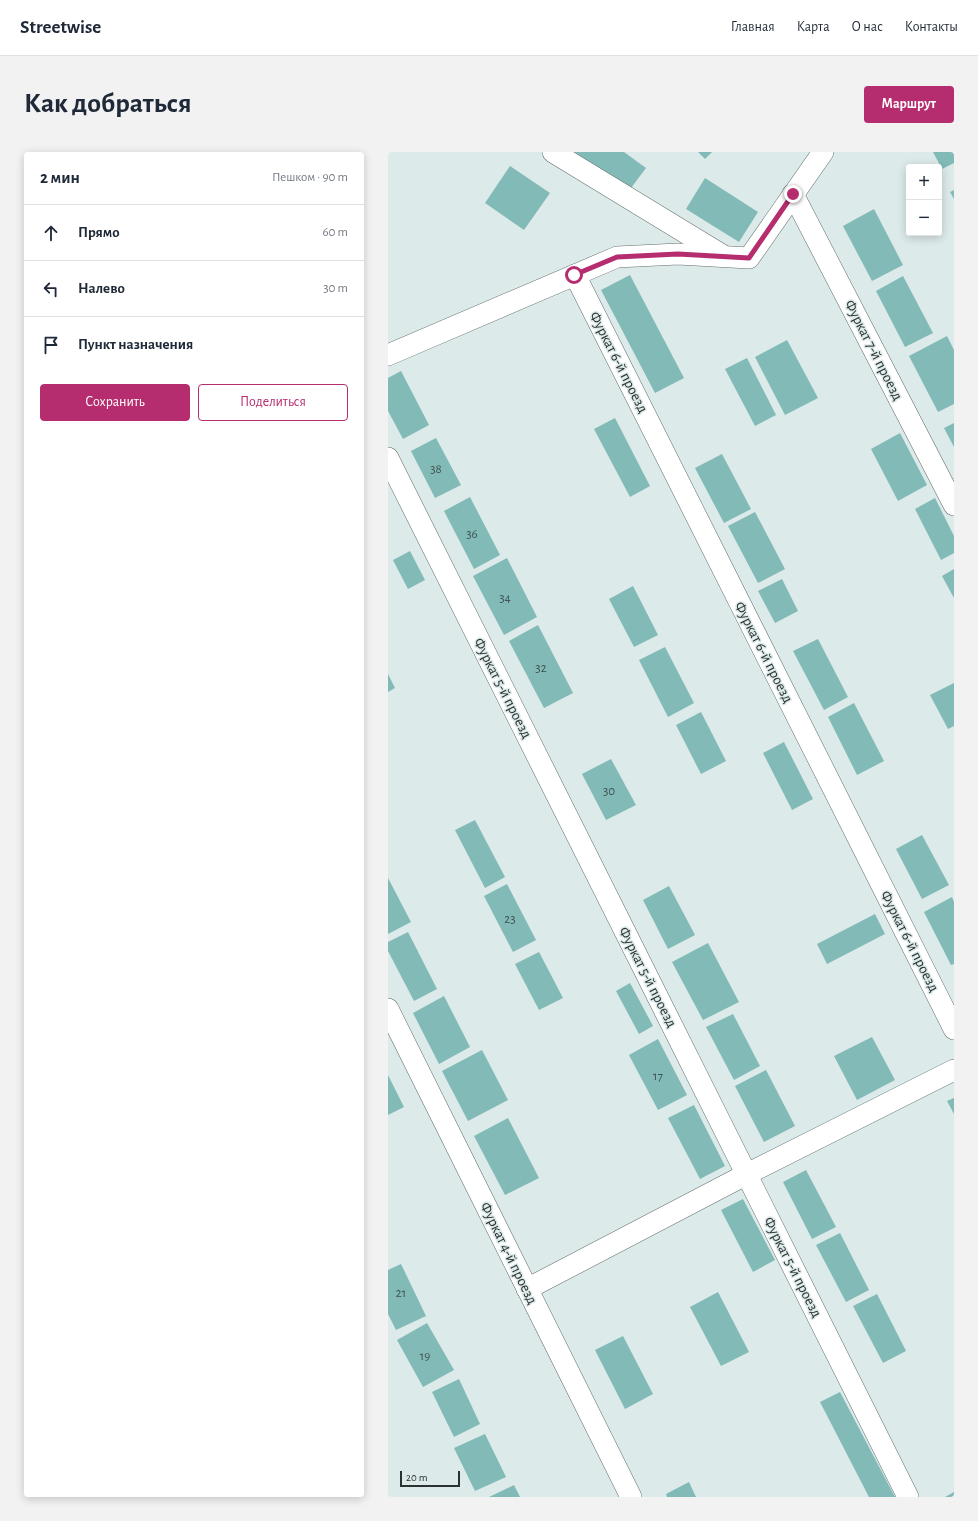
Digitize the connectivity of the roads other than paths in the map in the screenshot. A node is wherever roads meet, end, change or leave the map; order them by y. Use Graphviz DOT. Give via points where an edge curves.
graph roads {
  1 [pos="553,152"];
  2 [pos="823,152"];
  3 [pos="793,194"];
  4 [pos="724,257"];
  5 [pos="574,275"];
  6 [pos="388,355"];
  7 [pos="388,458"];
  8 [pos="954,505"];
  9 [pos="388,1010"];
  10 [pos="954,1029"];
  11 [pos="954,1070"];
  12 [pos="747,1174"];
  13 [pos="527,1289"];
  14 [pos="630,1497"];
  15 [pos="908,1497"];
  1 -- 4 [label="street"];
  2 -- 3 [label="street"];
  3 -- 4 [label="street" via="749,258"];
  3 -- 8 [label="street, Фуркат 7-й проезд"];
  4 -- 5 [label="street" via="678,254 617,257"];
  5 -- 6 [label="street"];
  5 -- 10 [label="street, Фуркат 6-й проезд"];
  7 -- 12 [label="street, Фуркат 5-й проезд"];
  9 -- 13 [label="street, Фуркат 4-й проезд"];
  11 -- 12 [label="street"];
  12 -- 13 [label="street"];
  12 -- 15 [label="street, Фуркат 5-й проезд"];
  13 -- 14 [label="street, Фуркат 4-й проезд"];
}
